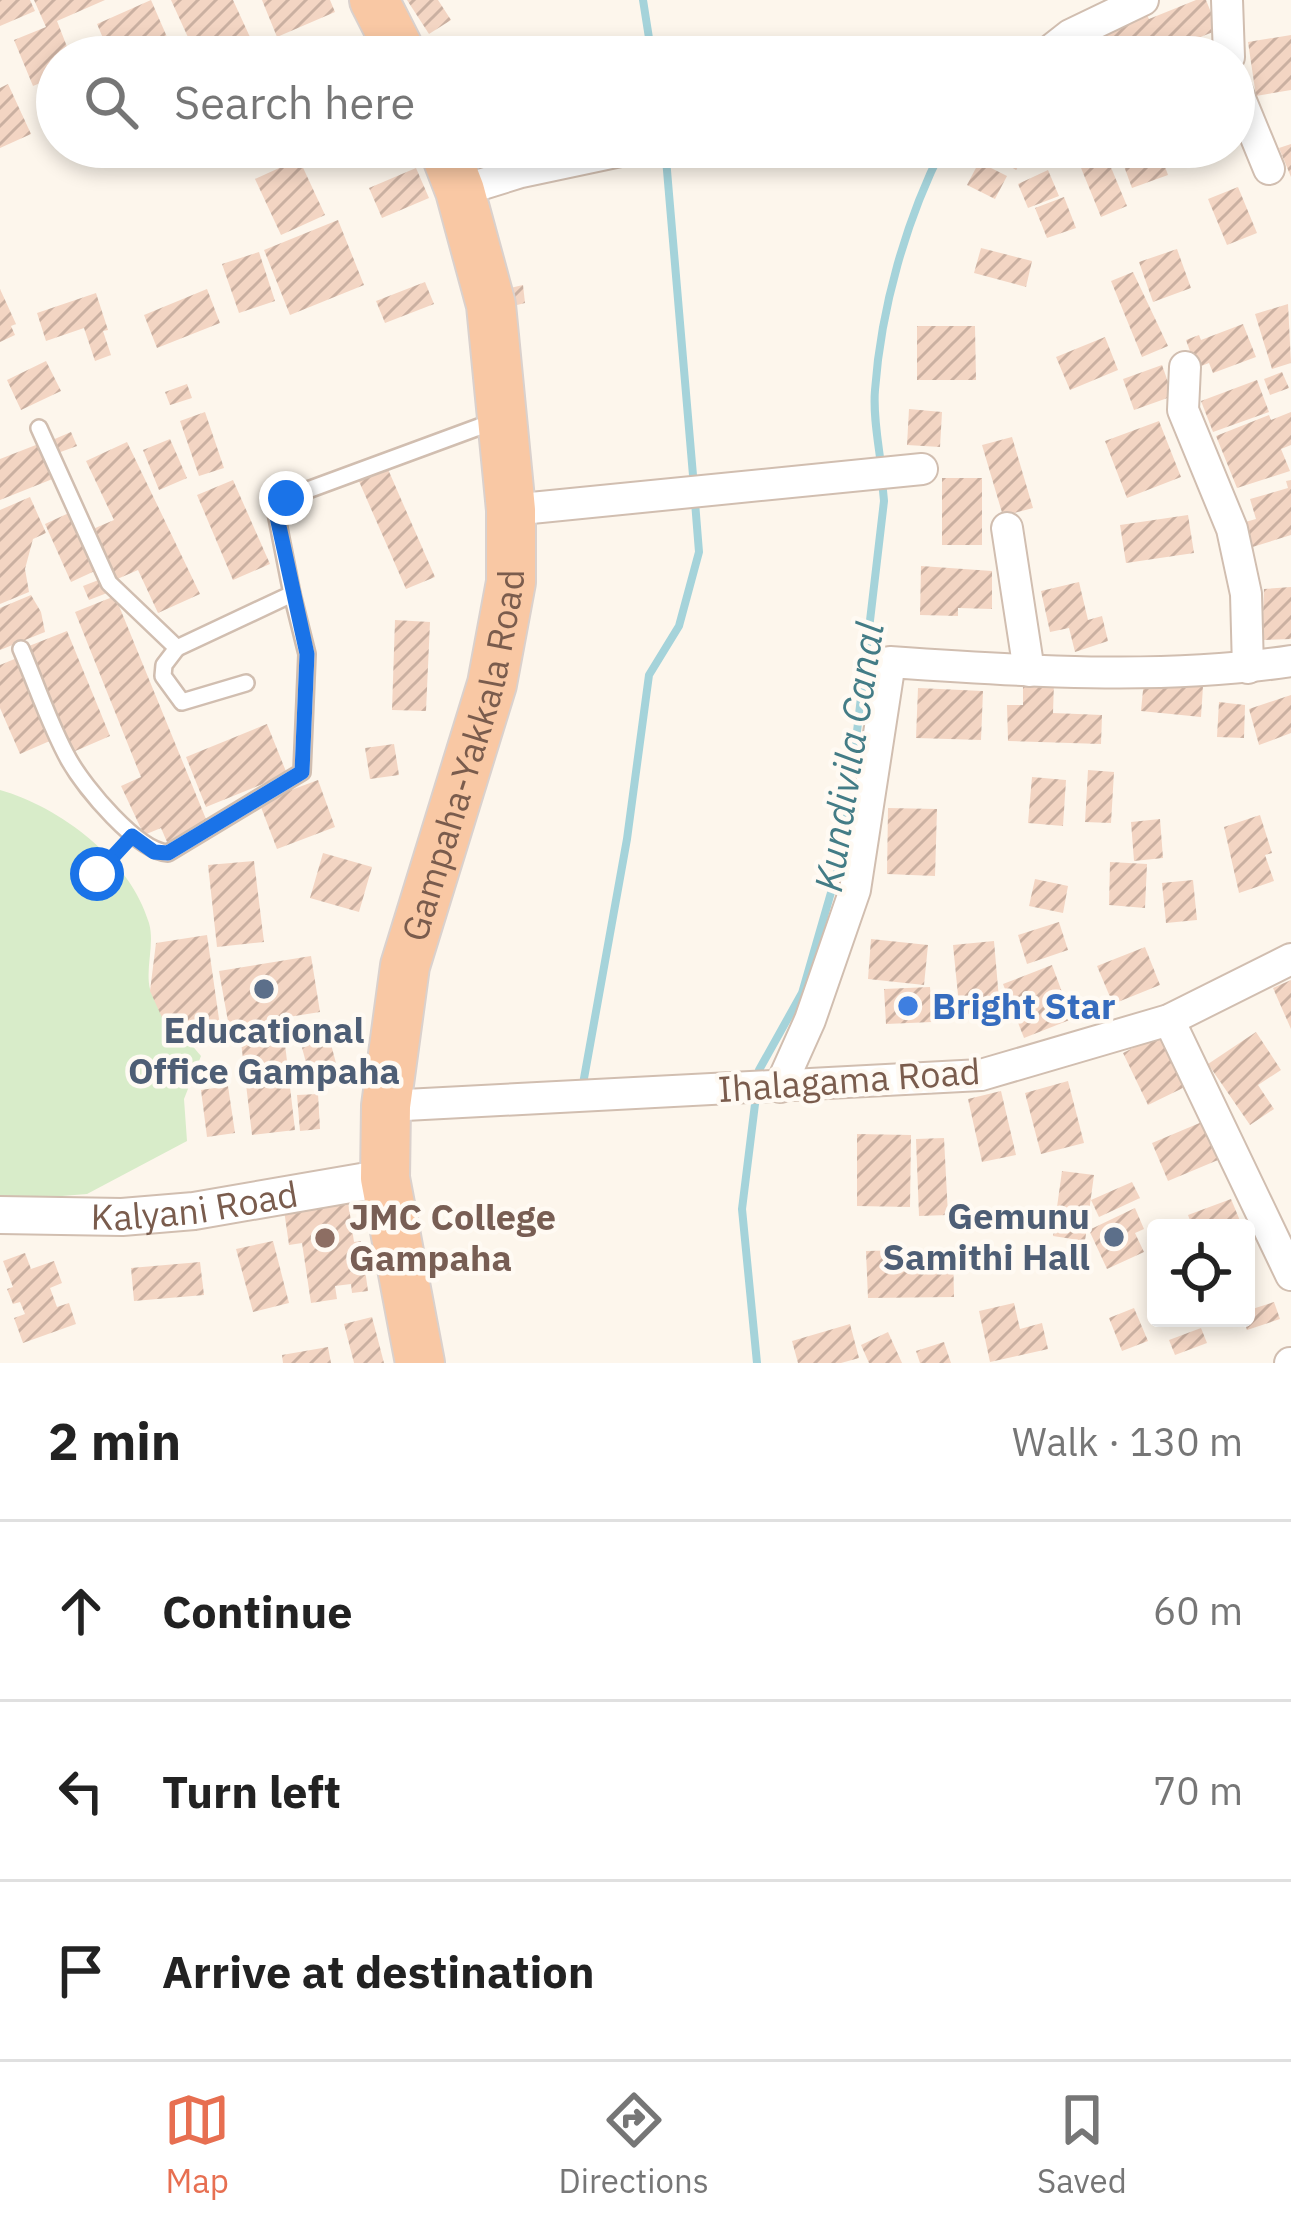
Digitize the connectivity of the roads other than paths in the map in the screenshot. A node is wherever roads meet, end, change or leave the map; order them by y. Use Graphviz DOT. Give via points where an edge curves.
graph roads {
  1 [pos="374,0"];
  2 [pos="1143,0"];
  3 [pos="1227,0"];
  4 [pos="392,36"];
  5 [pos="1069,36"];
  6 [pos="1228,36"];
  7 [pos="1255,134"];
  8 [pos="539,168"];
  9 [pos="451,169"];
  10 [pos="1270,169"];
  11 [pos="1185,367"];
  12 [pos="504,418"];
  13 [pos="39,428"];
  14 [pos="922,469"];
  15 [pos="511,510"];
  16 [pos="1007,528"];
  17 [pos="292,594"];
  18 [pos="177,648"];
  19 [pos="21,650"];
  20 [pos="1291,661"];
  21 [pos="1248,668"];
  22 [pos="1029,671"];
  23 [pos="246,683"];
  24 [pos="1291,959"];
  25 [pos="1169,1020"];
  26 [pos="780,1087"];
  27 [pos="386,1106"];
  28 [pos="385,1178"];
  29 [pos="0,1215"];
  30 [pos="1291,1275"];
  31 [pos="420,1363"];
  1 -- 4 [label="highway"];
  2 -- 5 [label="street"];
  3 -- 6 [label="street"];
  7 -- 10 [label="street"];
  8 -- 9 [label="street"];
  9 -- 12 [label="highway, Gampaha-Yakkala Road" via="490,305"];
  11 -- 21 [label="street" via="1183,410 1232,529 1246,593"];
  12 -- 15 [label="highway, Gampaha-Yakkala Road"];
  12 -- 17 [label="lane" via="286,498 275,508"];
  13 -- 18 [label="lane" via="109,583"];
  14 -- 15 [label="street"];
  15 -- 27 [label="highway, Gampaha-Yakkala Road" via="511,582 492,683 409,948"];
  16 -- 22 [label="street"];
  17 -- 18 [label="lane"];
  17 -- 19 [label="lane" via="307,654 302,772 168,853 132,836 70,763"];
  18 -- 23 [label="lane" via="163,676 182,702"];
  20 -- 21 [label="street"];
  21 -- 22 [label="street"];
  22 -- 26 [label="street" via="890,662 855,890"];
  24 -- 25 [label="street, Ihalagama Road"];
  25 -- 26 [label="street, Ihalagama Road" via="981,1075"];
  25 -- 30 [label="street"];
  26 -- 27 [label="street, Ihalagama Road"];
  27 -- 28 [label="highway, Gampaha-Yakkala Road"];
  28 -- 29 [label="street, Kalyani Road" via="194,1211"];
  28 -- 31 [label="highway, Gampaha-Yakkala Road"];
}
